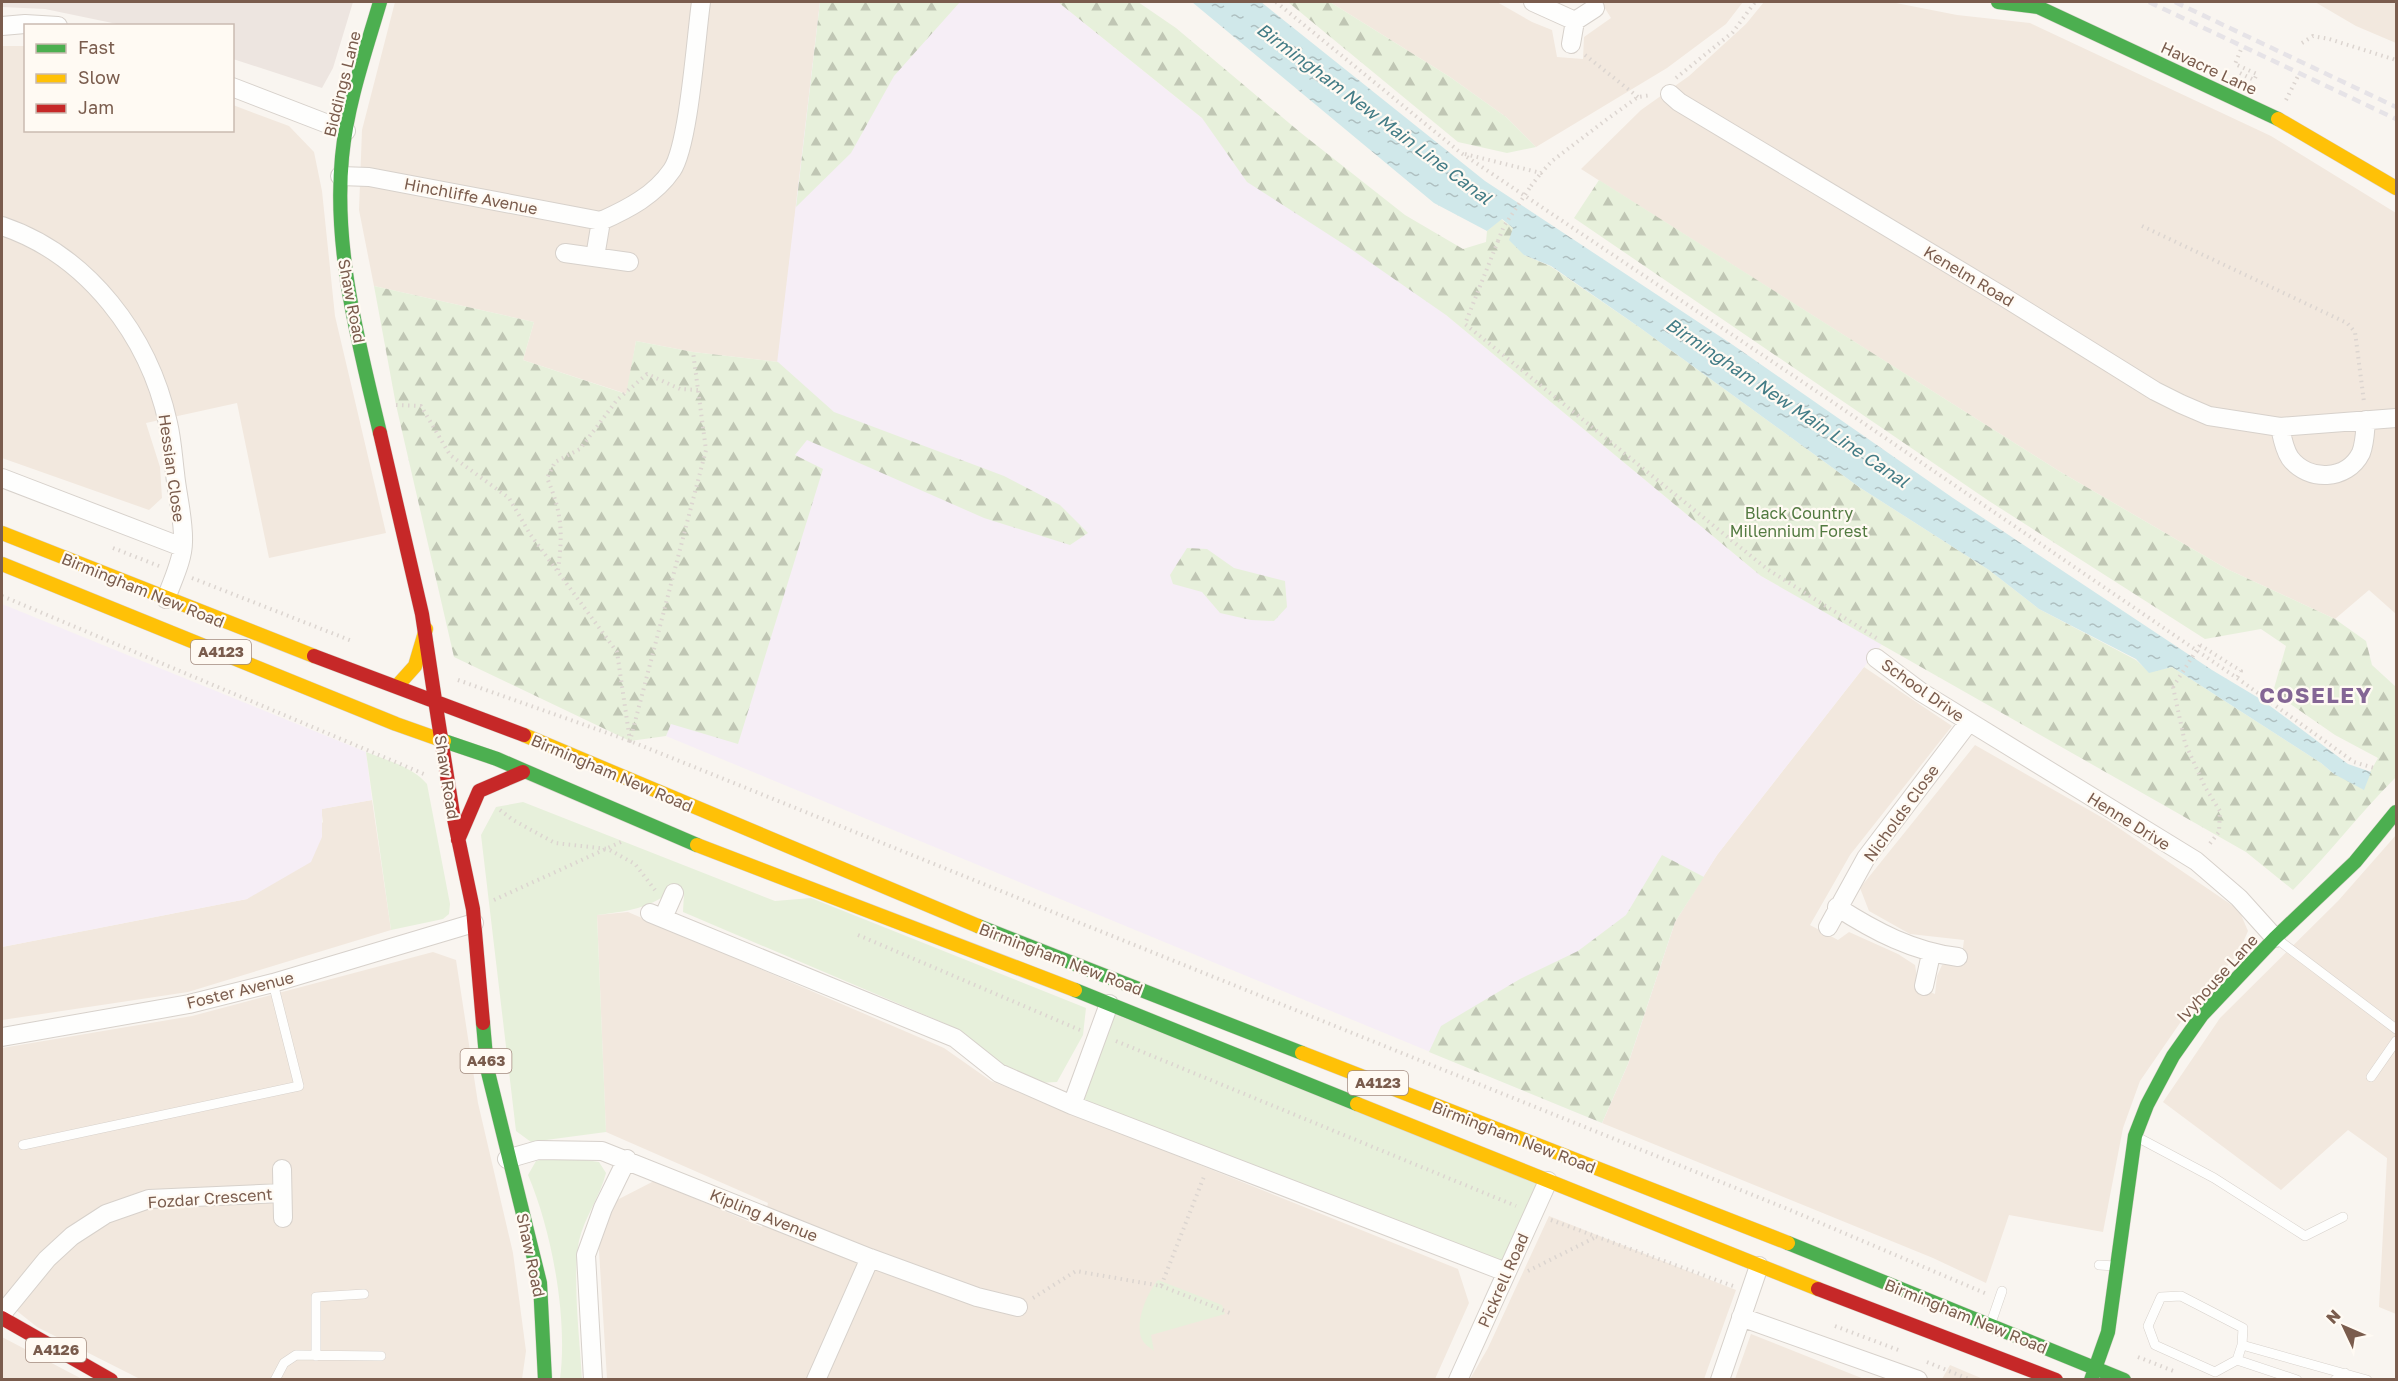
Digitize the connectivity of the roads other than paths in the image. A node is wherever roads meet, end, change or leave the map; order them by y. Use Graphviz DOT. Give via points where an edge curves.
graph roads {
  1 [pos="380,2"];
  2 [pos="701,2"];
  3 [pos="1533,2"];
  4 [pos="1998,2"];
  5 [pos="2038,4"];
  6 [pos="1595,8"];
  7 [pos="1575,21"];
  8 [pos="24,24"];
  9 [pos="2,26"];
  10 [pos="1571,44"];
  11 [pos="234,88"];
  12 [pos="1667,88"];
  13 [pos="346,130"];
  14 [pos="340,176"];
  15 [pos="2397,188"];
  16 [pos="601,221"];
  17 [pos="2,226"];
  18 [pos="565,253"];
  19 [pos="595,257"];
  20 [pos="628,262"];
  21 [pos="2397,418"];
  22 [pos="2366,420"];
  23 [pos="2280,427"];
  24 [pos="2,478"];
  25 [pos="2,533"];
  26 [pos="182,547"];
  27 [pos="2,564"];
  28 [pos="166,598"];
  29 [pos="426,629"];
  30 [pos="1880,650"];
  31 [pos="397,686"];
  32 [pos="435,700"];
  33 [pos="1969,722"];
  34 [pos="441,740"];
  35 [pos="524,772"];
  36 [pos="2397,812"];
  37 [pos="458,840"];
  38 [pos="1837,907"];
  39 [pos="664,908"];
  40 [pos="473,916"];
  41 [pos="1828,927"];
  42 [pos="2275,938"];
  43 [pos="1931,954"];
  44 [pos="1958,957"];
  45 [pos="273,983"];
  46 [pos="1924,986"];
  47 [pos="1108,1004"];
  48 [pos="2397,1029"];
  49 [pos="2,1037"];
  50 [pos="2397,1041"];
  51 [pos="2371,1077"];
  52 [pos="1072,1106"];
  53 [pos="2135,1136"];
  54 [pos="22,1145"];
  55 [pos="1559,1154"];
  56 [pos="507,1159"];
  57 [pos="627,1159"];
  58 [pos="282,1169"];
  59 [pos="1548,1181"];
  60 [pos="282,1193"];
  61 [pos="2343,1217"];
  62 [pos="283,1218"];
  63 [pos="1764,1252"];
  64 [pos="870,1258"];
  65 [pos="2099,1265"];
  66 [pos="2118,1266"];
  67 [pos="1506,1272"];
  68 [pos="364,1294"];
  69 [pos="2001,1295"];
  70 [pos="1018,1307"];
  71 [pos="2,1316"];
  72 [pos="1741,1317"];
  73 [pos="1991,1325"];
  74 [pos="2242,1345"];
  75 [pos="316,1356"];
  76 [pos="381,1356"];
  77 [pos="2237,1360"];
  78 [pos="2345,1373"];
  79 [pos="2093,1374"];
  80 [pos="111,1380"];
  81 [pos="275,1380"];
  82 [pos="545,1380"];
  83 [pos="594,1380"];
  84 [pos="816,1380"];
  85 [pos="1458,1380"];
  86 [pos="1720,1380"];
  87 [pos="1918,1380"];
  88 [pos="2056,1380"];
  89 [pos="2124,1380"];
  90 [pos="2298,1380"];
  91 [pos="2335,1380"];
  92 [pos="2367,1380"];
  1 -- 13 [label="main road, Biddings Lane"];
  2 -- 16 [label="street" via="680,156 660,185 634,205"];
  3 -- 7 [label="street"];
  4 -- 5 [label="main road, Havacre Lane"];
  5 -- 15 [label="main road, Havacre Lane" via="2277,117"];
  6 -- 7 [label="street"];
  7 -- 10 [label="street"];
  8 -- 9 [label="street"];
  11 -- 13 [label="street"];
  12 -- 23 [label="street, Kenelm Road" via="1679,102 2155,391 2209,416"];
  13 -- 14 [label="main road, Biddings Lane"];
  14 -- 16 [label="street, Hinchliffe Avenue" via="369,177"];
  14 -- 29 [label="main road, Shaw Road" via="348,288"];
  16 -- 19 [label="street"];
  17 -- 26 [label="street, Hessian Close" via="48,246 73,264 112,305 140,346 169,425"];
  18 -- 19 [label="street"];
  19 -- 20 [label="street"];
  21 -- 22 [label="street, Kenelm Road"];
  22 -- 23 [label="street, Kenelm Road"];
  22 -- 23 [label="street" via="2364,445 2352,465 2321,476 2298,467 2290,457"];
  24 -- 26 [label="street"];
  25 -- 28 [label="main road, Birmingham New Road / A4123"];
  26 -- 28 [label="street, Hessian Close"];
  27 -- 34 [label="main road, Birmingham New Road / A4123"];
  28 -- 31 [label="main road, Birmingham New Road / A4123"];
  29 -- 31 [label="main road" via="414,673"];
  29 -- 32 [label="main road, Shaw Road"];
  30 -- 33 [label="street, School Drive" via="1921,692"];
  31 -- 32 [label="main road, Birmingham New Road / A4123"];
  32 -- 34 [label="main road, Shaw Road / A463"];
  32 -- 55 [label="main road, Birmingham New Road / A4123" via="959,919"];
  33 -- 38 [label="street, Nicholds Close" via="1866,858"];
  33 -- 42 [label="street, Henne Drive" via="2196,861 2239,898"];
  34 -- 35 [label="main road, Birmingham New Road / A4123"];
  34 -- 37 [label="main road, Shaw Road / A463"];
  35 -- 37 [label="main road" via="479,790"];
  35 -- 47 [label="main road, Birmingham New Road / A4123" via="658,830 964,945"];
  36 -- 42 [label="main road, Ivyhouse Lane" via="2355,862"];
  37 -- 40 [label="main road, Shaw Road / A463"];
  38 -- 41 [label="street, Nicholds Close"];
  38 -- 43 [label="street" via="1864,924"];
  39 -- 52 [label="street" via="955,1038 999,1072"];
  40 -- 45 [label="street, Foster Avenue"];
  40 -- 56 [label="main road, Shaw Road / A463" via="487,1068"];
  42 -- 48 [label="lane"];
  42 -- 53 [label="main road, Ivyhouse Lane" via="2196,1023 2173,1056"];
  43 -- 44 [label="street"];
  43 -- 46 [label="street"];
  45 -- 49 [label="street, Foster Avenue" via="189,1004"];
  45 -- 54 [label="lane" via="300,1086"];
  47 -- 52 [label="street, Birmingham New Road"];
  47 -- 59 [label="main road, Birmingham New Road / A4123"];
  50 -- 51 [label="lane"];
  52 -- 67 [label="street"];
  53 -- 61 [label="lane" via="2214,1178 2305,1236"];
  53 -- 66 [label="main road, Ivyhouse Lane"];
  55 -- 59 [label="main road"];
  55 -- 63 [label="main road, Birmingham New Road / A4123"];
  56 -- 57 [label="street, Kipling Avenue" via="538,1150 602,1151"];
  56 -- 82 [label="main road, Shaw Road / A463" via="540,1283"];
  57 -- 64 [label="street, Kipling Avenue"];
  57 -- 83 [label="street" via="586,1255"];
  58 -- 60 [label="street, Fozdar Crescent"];
  59 -- 63 [label="main road, Birmingham New Road / A4123"];
  59 -- 67 [label="street, Pickrell Road"];
  60 -- 62 [label="street, Fozdar Crescent"];
  60 -- 71 [label="street, Fozdar Crescent" via="148,1199 106,1214 72,1236 47,1259"];
  63 -- 72 [label="street"];
  63 -- 73 [label="main road, Birmingham New Road / A4123"];
  63 -- 88 [label="main road, Birmingham New Road / A4123"];
  64 -- 70 [label="street, Kipling Avenue" via="977,1297"];
  64 -- 84 [label="street"];
  65 -- 66 [label="lane"];
  66 -- 79 [label="main road, Ivyhouse Lane" via="2108,1332"];
  67 -- 85 [label="street, Pickrell Road"];
  68 -- 75 [label="lane" via="316,1297"];
  69 -- 73 [label="lane"];
  71 -- 80 [label="main road, A4126"];
  72 -- 86 [label="street"];
  72 -- 87 [label="street"];
  73 -- 79 [label="main road, Birmingham New Road / A4123"];
  74 -- 77 [label="lane"];
  74 -- 77 [label="lane" via="2243,1328 2181,1296 2161,1297 2148,1326 2155,1345 2215,1372"];
  74 -- 78 [label="lane"];
  75 -- 76 [label="lane"];
  75 -- 81 [label="lane" via="296,1355 284,1363"];
  77 -- 90 [label="lane"];
  78 -- 91 [label="lane"];
  78 -- 92 [label="lane"];
  79 -- 89 [label="main road, Birmingham New Road / A4123"];
}
